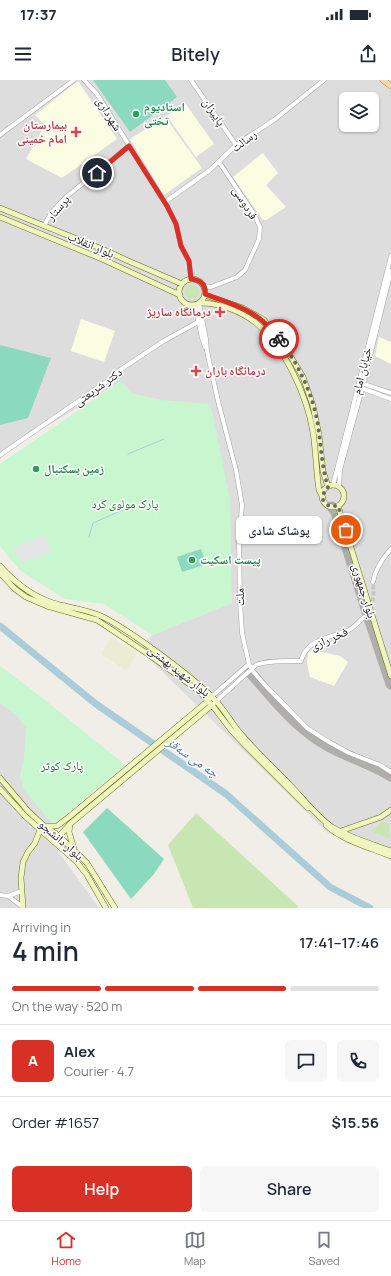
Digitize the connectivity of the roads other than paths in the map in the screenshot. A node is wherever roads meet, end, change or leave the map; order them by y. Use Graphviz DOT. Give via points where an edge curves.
graph roads {
  1 [pos="74,80"];
  2 [pos="84,80"];
  3 [pos="191,80"];
  4 [pos="324,80"];
  5 [pos="383,80"];
  6 [pos="391,86"];
  7 [pos="0,135"];
  8 [pos="236,145"];
  9 [pos="129,146"];
  10 [pos="219,162"];
  11 [pos="164,202"];
  12 [pos="0,208"];
  13 [pos="0,217"];
  14 [pos="44,226"];
  15 [pos="34,231"];
  16 [pos="391,256"];
  17 [pos="391,271"];
  18 [pos="191,279"];
  19 [pos="182,284"];
  20 [pos="204,286"];
  21 [pos="205,294"];
  22 [pos="180,295"];
  23 [pos="198,304"];
  24 [pos="198,322"];
  25 [pos="207,351"];
  26 [pos="364,384"];
  27 [pos="358,385"];
  28 [pos="362,389"];
  29 [pos="391,393"];
  30 [pos="391,399"];
  31 [pos="0,455"];
  32 [pos="331,486"];
  33 [pos="339,487"];
  34 [pos="323,498"];
  35 [pos="338,506"];
  36 [pos="391,549"];
  37 [pos="0,566"];
  38 [pos="0,573"];
  39 [pos="373,582"];
  40 [pos="364,617"];
  41 [pos="249,664"];
  42 [pos="252,670"];
  43 [pos="391,676"];
  44 [pos="210,699"];
  45 [pos="217,702"];
  46 [pos="212,705"];
  47 [pos="199,712"];
  48 [pos="391,772"];
  49 [pos="0,778"];
  50 [pos="0,789"];
  51 [pos="104,791"];
  52 [pos="391,810"];
  53 [pos="70,824"];
  54 [pos="45,826"];
  55 [pos="40,830"];
  56 [pos="340,832"];
  57 [pos="59,836"];
  58 [pos="54,842"];
  59 [pos="74,850"];
  60 [pos="391,851"];
  61 [pos="391,856"];
  62 [pos="22,891"];
  63 [pos="0,895"];
  64 [pos="8,896"];
  65 [pos="111,901"];
  66 [pos="105,906"];
  67 [pos="23,908"];
  68 [pos="115,908"];
  1 -- 7 [label="street"];
  2 -- 9 [label="street, شهرداری" via="97,94"];
  3 -- 8 [label="street, پاییزان"];
  4 -- 8 [label="street, رسالت"];
  5 -- 6 [label="main road"];
  8 -- 10 [label="street, رسالت"];
  9 -- 11 [label="street, شهرداری"];
  9 -- 14 [label="street, پرستار" via="66,197 51,213"];
  10 -- 11 [label="street, رسالت"];
  10 -- 20 [label="street, فردوسی" via="254,214 260,227 259,240 245,270 237,277 211,287"];
  11 -- 18 [label="street, شهرداری" via="176,224 181,246 189,261"];
  12 -- 14 [label="main road, بلوار انقلاب"];
  13 -- 15 [label="main road, بلوار انقلاب"];
  14 -- 15 [label="main road"];
  14 -- 19 [label="main road, بلوار انقلاب"];
  15 -- 22 [label="main road, بلوار انقلاب"];
  16 -- 27 [label="street, خیابان امام"];
  17 -- 26 [label="street"];
  18 -- 19 [label="main road"];
  18 -- 20 [label="main road" via="199,280"];
  19 -- 22 [label="main road"];
  20 -- 21 [label="main road"];
  21 -- 23 [label="main road"];
  21 -- 32 [label="main road" via="243,308 264,320 286,349 303,377 315,412 323,471"];
  22 -- 23 [label="main road" via="185,303"];
  23 -- 24 [label="street, ملت"];
  23 -- 25 [label="street, ملت"];
  23 -- 34 [label="main road" via="221,306 247,316 261,327 280,350 299,385 308,412 313,431 319,490"];
  24 -- 25 [label="street, ملت"];
  24 -- 31 [label="street, دکتر شریعتی" via="120,370"];
  25 -- 41 [label="street, ملت" via="242,505 239,542 240,601 242,633"];
  26 -- 27 [label="street"];
  26 -- 29 [label="street"];
  27 -- 28 [label="street"];
  27 -- 32 [label="street, خیابان امام"];
  28 -- 30 [label="street"];
  28 -- 33 [label="street" via="340,470"];
  32 -- 33 [label="main road"];
  32 -- 34 [label="main road" via="324,492"];
  33 -- 35 [label="main road" via="344,497"];
  34 -- 35 [label="main road" via="329,506"];
  35 -- 43 [label="main road, بلوار جمهوری"];
  36 -- 39 [label="street" via="375,573"];
  37 -- 44 [label="main road, بلوار شهید بهشتی" via="24,589 37,596 100,616 125,630 203,688"];
  38 -- 44 [label="main road, بلوار شهید بهشتی" via="26,597 47,606 97,620"];
  40 -- 42 [label="street, فخر رازی" via="351,629 307,647 301,660 259,664"];
  41 -- 42 [label="street, ملت"];
  41 -- 44 [label="street"];
  42 -- 45 [label="street"];
  42 -- 48 [label="street, ملت" via="306,728 349,753"];
  44 -- 45 [label="main road, بلوار شهید بهشتی"];
  44 -- 46 [label="main road, بلوار شهید بهشتی"];
  44 -- 47 [label="main road"];
  45 -- 46 [label="street"];
  45 -- 56 [label="main road, بلوار شهید بهشتی" via="252,747 318,814"];
  46 -- 47 [label="main road"];
  46 -- 56 [label="main road, بلوار شهید بهشتی" via="245,745 330,830"];
  47 -- 51 [label="main road"];
  49 -- 54 [label="main road, بلوار دانشجو" via="28,811"];
  50 -- 55 [label="main road, بلوار دانشجو"];
  51 -- 53 [label="main road"];
  51 -- 54 [label="main road" via="57,826"];
  52 -- 56 [label="main road" via="372,821"];
  53 -- 57 [label="main road"];
  53 -- 59 [label="main road" via="69,832"];
  54 -- 57 [label="main road, بلوار دانشجو"];
  55 -- 58 [label="main road, بلوار دانشجو"];
  55 -- 62 [label="main road" via="23,862"];
  56 -- 60 [label="main road, بلوار شهید بهشتی"];
  56 -- 61 [label="main road, بلوار شهید بهشتی"];
  57 -- 58 [label="main road"];
  57 -- 59 [label="main road, بلوار دانشجو"];
  58 -- 66 [label="main road, بلوار دانشجو" via="82,868"];
  59 -- 65 [label="main road, بلوار دانشجو" via="87,863"];
  62 -- 64 [label="street"];
  62 -- 67 [label="main road"];
  63 -- 64 [label="street"];
  64 -- 67 [label="street"];
  65 -- 66 [label="main road"];
  65 -- 68 [label="main road, بلوار دانشجو"];
}
